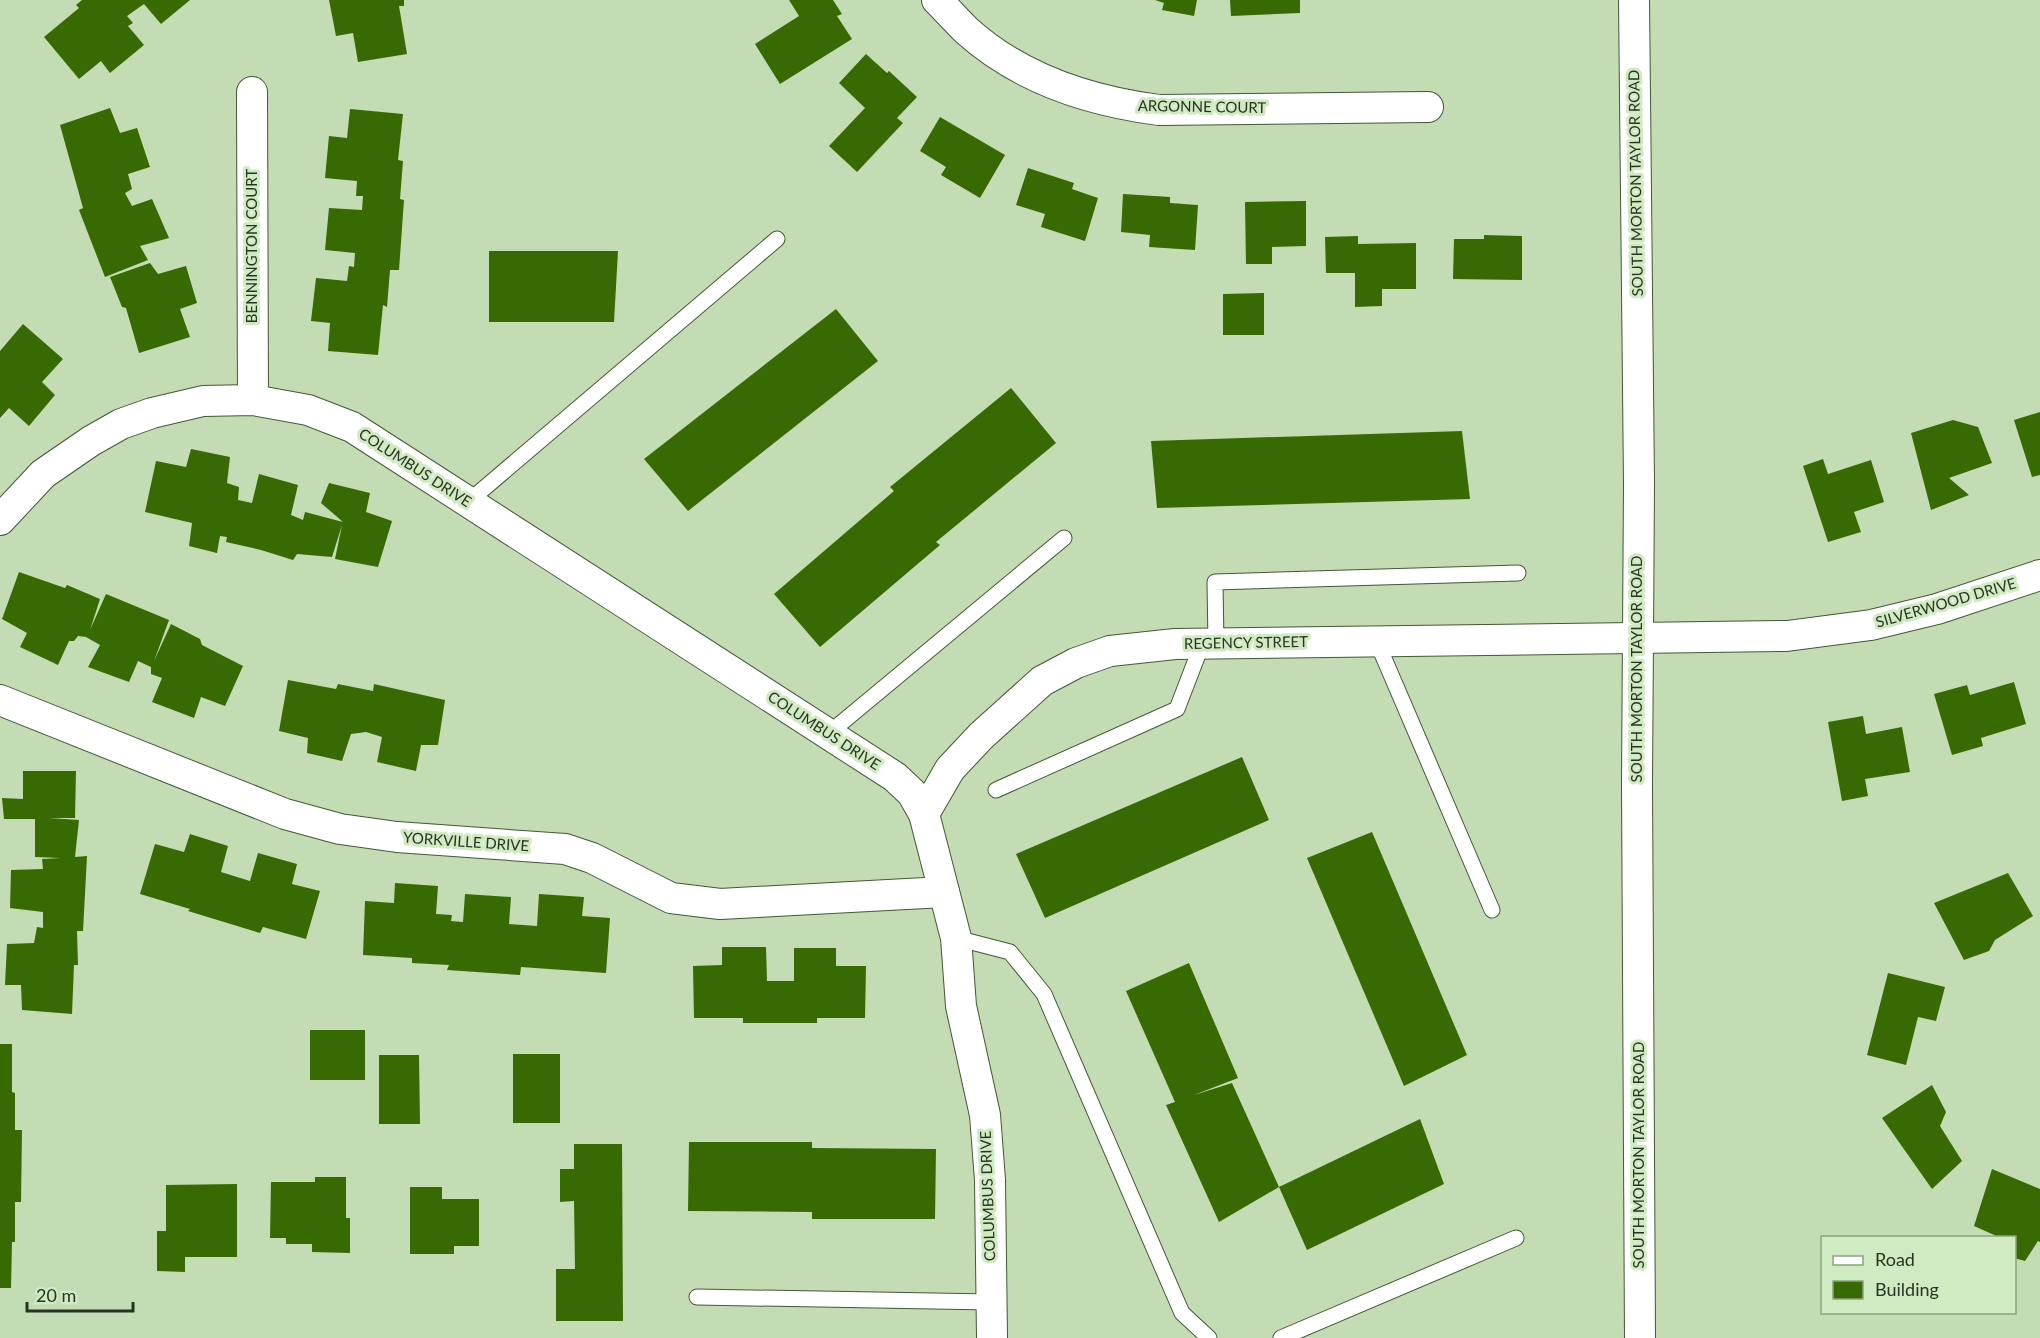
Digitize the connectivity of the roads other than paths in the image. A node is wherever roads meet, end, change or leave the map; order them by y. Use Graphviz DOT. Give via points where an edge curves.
graph roads {
  1 [pos="937,0"];
  2 [pos="1634,0"];
  3 [pos="252,92"];
  4 [pos="1428,107"];
  5 [pos="777,239"];
  6 [pos="253,400"];
  7 [pos="468,502"];
  8 [pos="0,520"];
  9 [pos="1064,538"];
  10 [pos="1518,573"];
  11 [pos="2040,575"];
  12 [pos="1637,639"];
  13 [pos="1377,642"];
  14 [pos="1209,644"];
  15 [pos="0,700"];
  16 [pos="828,734"];
  17 [pos="996,790"];
  18 [pos="924,814"];
  19 [pos="944,891"];
  20 [pos="1492,910"];
  21 [pos="956,938"];
  22 [pos="1516,1238"];
  23 [pos="696,1298"];
  24 [pos="991,1302"];
  25 [pos="992,1338"];
  26 [pos="1209,1338"];
  27 [pos="1281,1338"];
  28 [pos="1640,1338"];
  1 -- 4 [label="street, ARGONNE COURT" via="968,31 1005,59 1042,80 1121,105 1160,110"];
  2 -- 12 [label="street, SOUTH MORTON TAYLOR ROAD"];
  3 -- 6 [label="street, BENNINGTON COURT"];
  5 -- 7 [label="lane"];
  6 -- 7 [label="street, COLUMBUS DRIVE" via="308,410 352,427"];
  6 -- 8 [label="street, COLUMBUS DRIVE" via="203,401 121,424 43,474"];
  7 -- 16 [label="street, COLUMBUS DRIVE"];
  9 -- 16 [label="lane"];
  10 -- 14 [label="lane" via="1215,582"];
  11 -- 12 [label="street, SILVERWOOD DRIVE" via="1937,609 1871,625 1787,636"];
  12 -- 13 [label="street, REGENCY STREET"];
  12 -- 28 [label="street, SOUTH MORTON TAYLOR ROAD"];
  13 -- 14 [label="street, REGENCY STREET"];
  13 -- 20 [label="lane"];
  14 -- 17 [label="lane" via="1177,709"];
  14 -- 18 [label="street, REGENCY STREET" via="1110,651 1042,681 950,769"];
  15 -- 19 [label="street, YORKVILLE DRIVE" via="285,814 340,829 397,837 565,849 592,858 671,898 720,904"];
  16 -- 18 [label="street, COLUMBUS DRIVE" via="895,777 912,793"];
  18 -- 19 [label="street, COLUMBUS DRIVE"];
  19 -- 21 [label="street, COLUMBUS DRIVE"];
  21 -- 24 [label="street, COLUMBUS DRIVE" via="961,1006 985,1114"];
  21 -- 26 [label="lane" via="1010,952 1044,994 1182,1313"];
  22 -- 27 [label="lane"];
  23 -- 24 [label="lane"];
  24 -- 25 [label="street, COLUMBUS DRIVE"];
}
